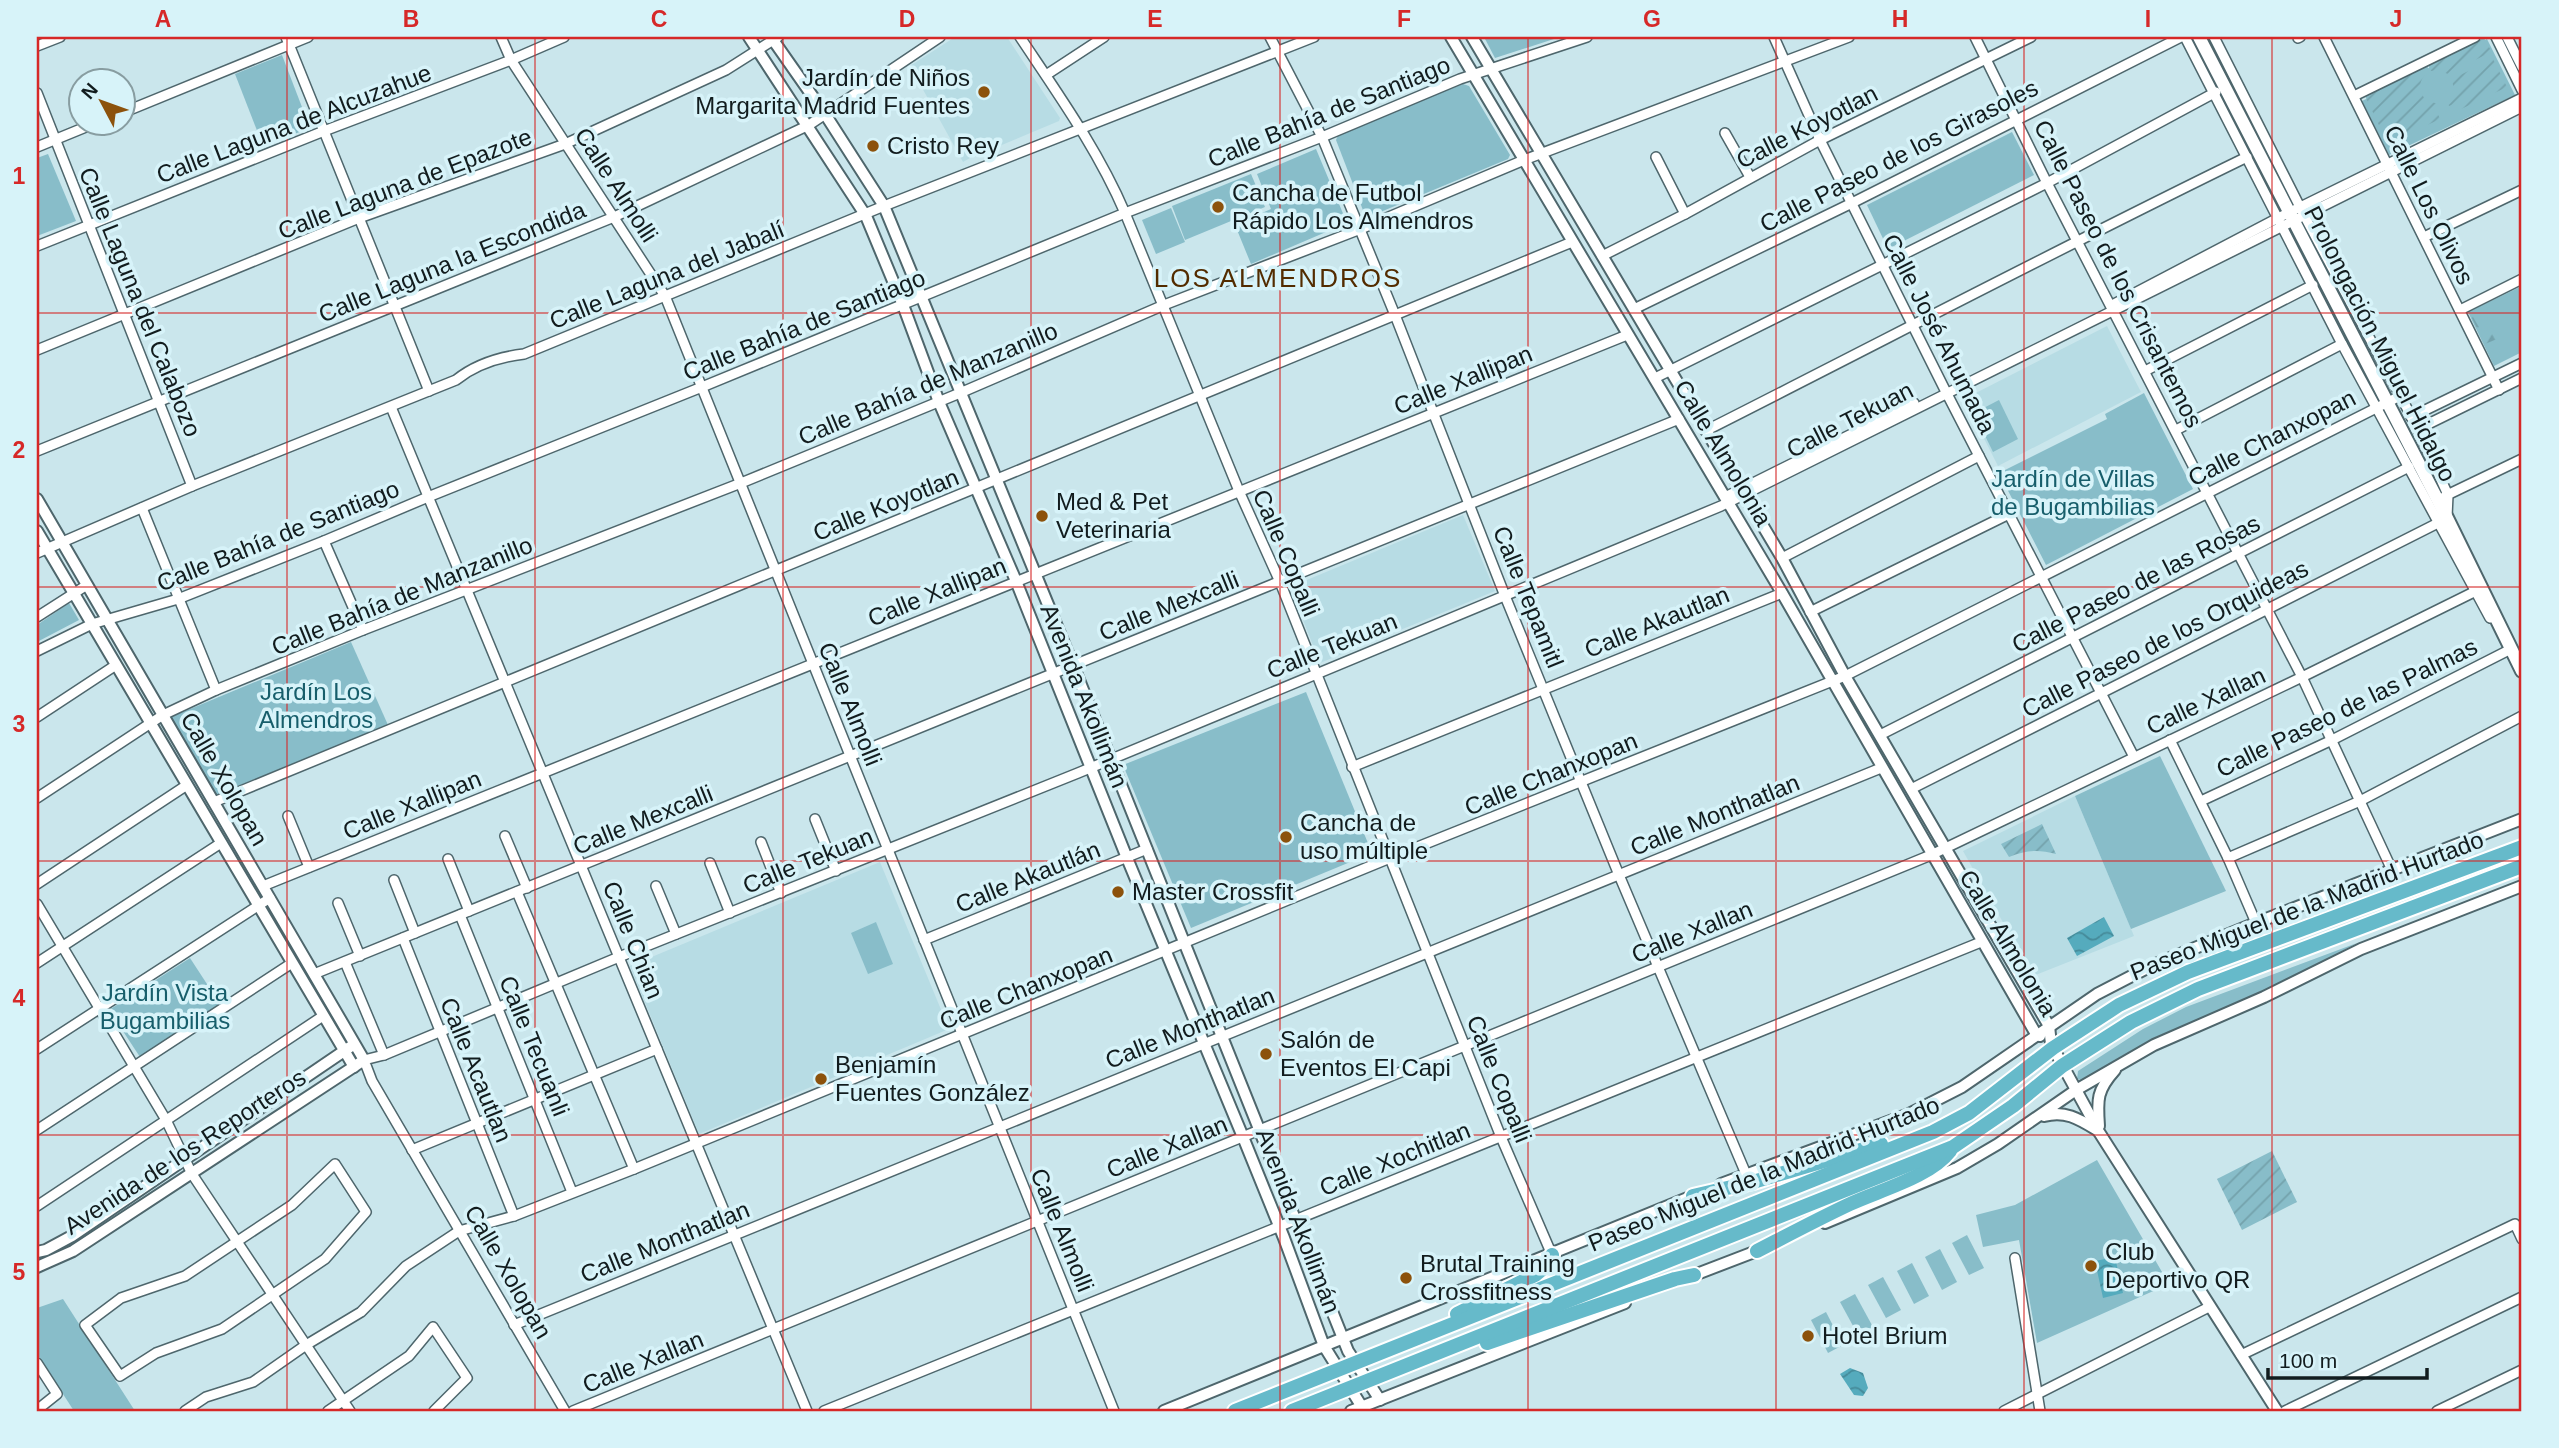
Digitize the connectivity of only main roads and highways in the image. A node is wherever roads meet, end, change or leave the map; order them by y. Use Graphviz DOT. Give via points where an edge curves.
graph roads {
  1 [pos="2199,37"];
  2 [pos="2522,671"];
  3 [pos="2522,847"];
  4 [pos="2522,866"];
  5 [pos="1933,1132"];
  6 [pos="1953,1147"];
  7 [pos="1693,1196"];
  8 [pos="1757,1251"];
  9 [pos="1552,1255"];
  10 [pos="1694,1275"];
  11 [pos="1418,1339"];
  12 [pos="1428,1358"];
  13 [pos="1236,1411"];
  14 [pos="1292,1411"];
  1 -- 2 [label="main road, Prolongación Miguel Hidalgo" via="2218,91 2291,217 2382,405 2443,497 2442,521"];
  3 -- 5 [label="highway, Paseo Miguel de la Madrid Hurtado" via="2188,972 2119,1005 2052,1046 1979,1106"];
  4 -- 6 [label="highway, Paseo Miguel de la Madrid Hurtado" via="2198,989 2131,1021"];
  5 -- 7 [label="highway"];
  5 -- 11 [label="highway, Paseo Miguel de la Madrid Hurtado"];
  6 -- 8 [label="highway" via="1930,1170"];
  6 -- 12 [label="highway, Paseo Miguel de la Madrid Hurtado"];
  9 -- 11 [label="highway" via="1535,1275 1434,1325"];
  10 -- 12 [label="highway"];
  11 -- 13 [label="highway, Paseo Miguel de la Madrid Hurtado"];
  12 -- 14 [label="highway, Paseo Miguel de la Madrid Hurtado"];
}
